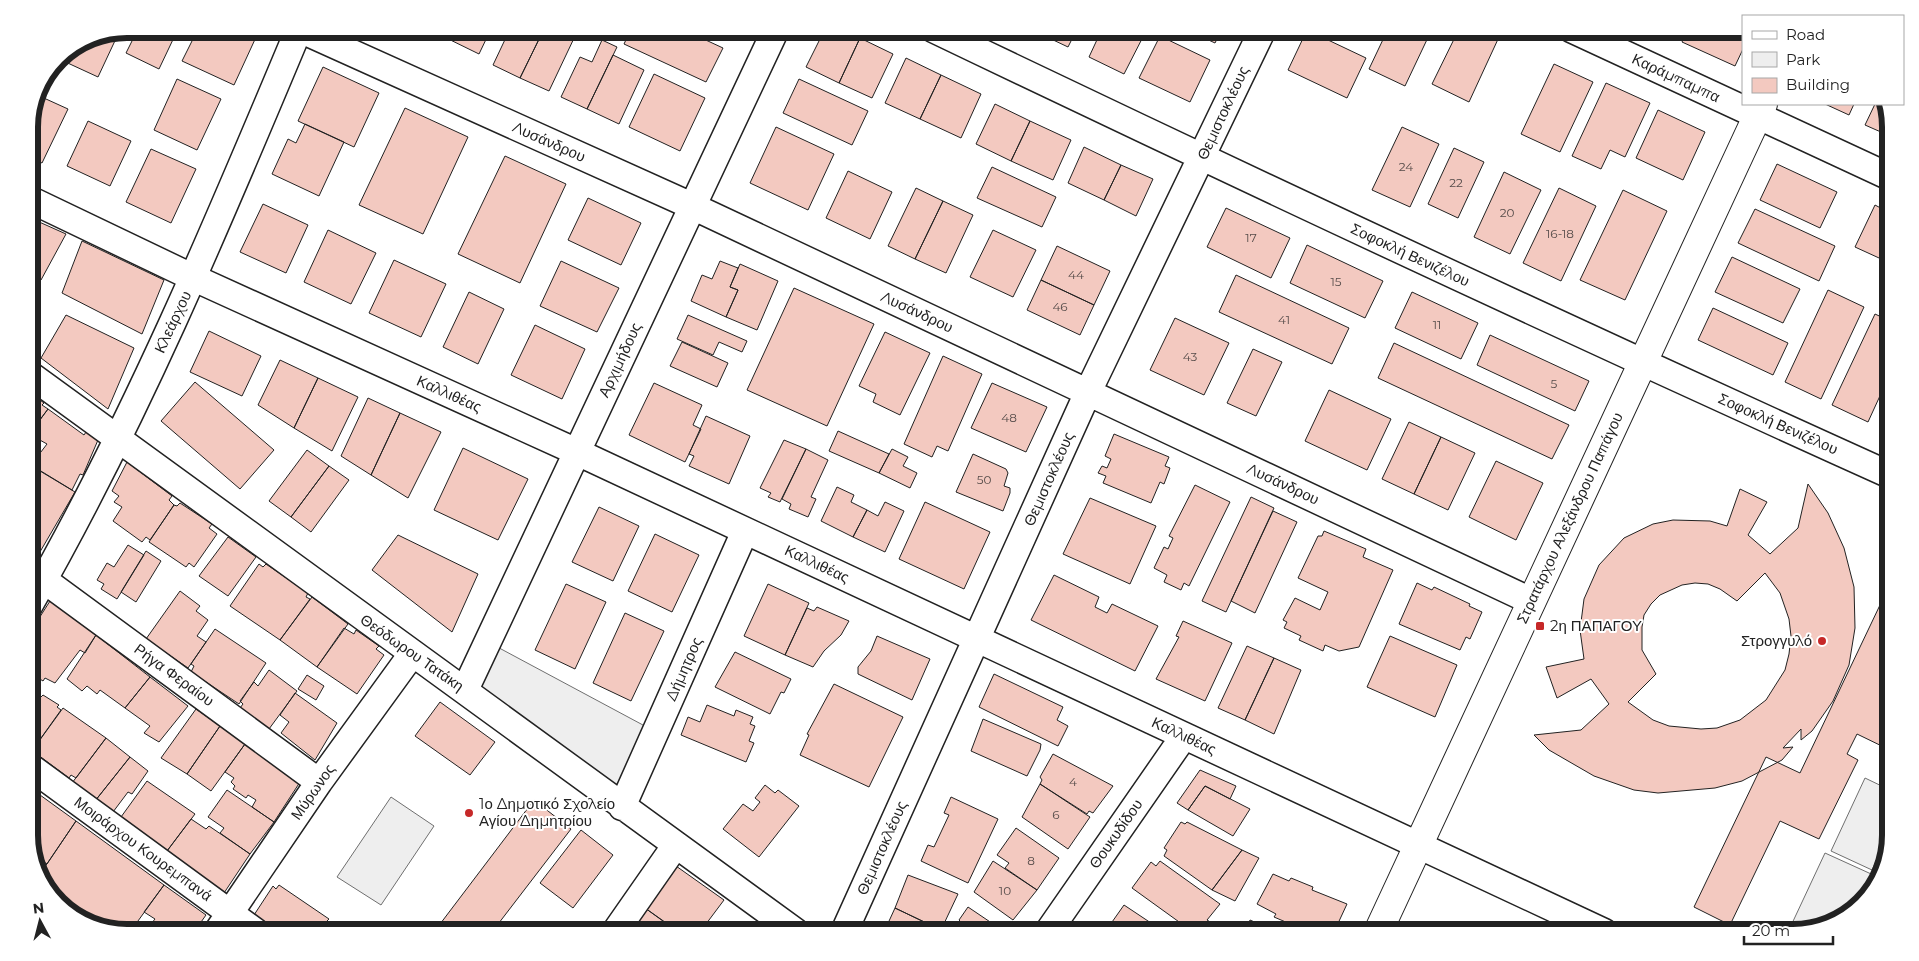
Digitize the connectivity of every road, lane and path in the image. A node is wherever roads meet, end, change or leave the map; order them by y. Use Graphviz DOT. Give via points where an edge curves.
graph roads {
  1 [pos="295,38"];
  2 [pos="319,38"];
  3 [pos="772,38"];
  4 [pos="952,38"];
  5 [pos="1258,38"];
  6 [pos="1592,38"];
  7 [pos="1742,102"];
  8 [pos="1748,105"];
  9 [pos="1760,110"];
  10 [pos="1202,158"];
  11 [pos="1881,171"];
  12 [pos="38,203"];
  13 [pos="692,206"];
  14 [pos="194,278"];
  15 [pos="1642,363"];
  16 [pos="38,381"];
  17 [pos="1088,392"];
  18 [pos="117,439"];
  19 [pos="576,452"];
  20 [pos="1881,471"];
  21 [pos="745,531"];
  22 [pos="38,572"];
  23 [pos="38,575"];
  24 [pos="1532,601"];
  25 [pos="976,639"];
  26 [pos="412,654"];
  27 [pos="465,690"];
  28 [pos="1184,736"];
  29 [pos="38,773"];
  30 [pos="319,782"];
  31 [pos="622,807"];
  32 [pos="1418,845"];
  33 [pos="675,846"];
  34 [pos="224,923"];
  35 [pos="621,924"];
  36 [pos="785,924"];
  37 [pos="848,924"];
  38 [pos="1054,924"];
  39 [pos="1382,924"];
  40 [pos="1587,924"];
  1 -- 14 [label="street, Κλεάρχου"];
  2 -- 13 [label="street, Λυσάνδρου"];
  3 -- 13 [label="street, Αρχιμήδους"];
  4 -- 10 [label="street, Σοφοκλή Βενιζέλου"];
  5 -- 10 [label="street, Θεμιστοκλέους"];
  6 -- 7 [label="street, Καράμπαμπα"];
  8 -- 9 [label="street, Καράμπαμπα"];
  9 -- 11 [label="street, Καράμπαμπα"];
  9 -- 15 [label="street, Στρατάρχου Αλεξάνδρου Παπάγου"];
  10 -- 15 [label="street, Σοφοκλή Βενιζέλου"];
  10 -- 17 [label="street, Θεμιστοκλέους"];
  12 -- 14 [label="street, Καλλιθέας"];
  13 -- 17 [label="street, Λυσάνδρου"];
  13 -- 19 [label="street, Αρχιμήδους"];
  14 -- 18 [label="street, Κλεάρχου"];
  14 -- 19 [label="street, Καλλιθέας"];
  15 -- 20 [label="street, Σοφοκλή Βενιζέλου"];
  15 -- 24 [label="street, Στρατάρχου Αλεξάνδρου Παπάγου"];
  16 -- 18 [label="street, Θεόδωρου Τατάκη"];
  17 -- 24 [label="street, Λυσάνδρου"];
  17 -- 25 [label="street, Θεμιστοκλέους"];
  18 -- 22 [label="street, Κλεάρχου"];
  18 -- 26 [label="street, Θεόδωρου Τατάκη"];
  19 -- 21 [label="street, Καλλιθέας"];
  19 -- 27 [label="street, Αρχιμήδους"];
  21 -- 25 [label="street, Καλλιθέας"];
  21 -- 31 [label="street, Δήμητρος"];
  23 -- 30 [label="street, Ρήγα Φεραίου"];
  24 -- 32 [label="street, Στρατάρχου Αλεξάνδρου Παπάγου"];
  25 -- 28 [label="street, Καλλιθέας"];
  25 -- 37 [label="street, Θεμιστοκλέους"];
  26 -- 27 [label="street, Θεόδωρου Τατάκη"];
  26 -- 30 [label="street, Μύρωνος"];
  27 -- 31 [label="street, Θεόδωρου Τατάκη"];
  28 -- 32 [label="street, Καλλιθέας"];
  28 -- 38 [label="street, Θουκυδίδου"];
  29 -- 34 [label="street, Μοιράρχου Κουρεμπανά"];
  30 -- 34 [label="street, Μύρωνος"];
  31 -- 33 [label="street, Θεόδωρου Τατάκη"];
  32 -- 39 [label="street, Στρατάρχου Αλεξάνδρου Παπάγου"];
  32 -- 40 [label="street, Καλλιθέας"];
  33 -- 35 [label="street"];
  33 -- 36 [label="street, Θεόδωρου Τατάκη"];
}
